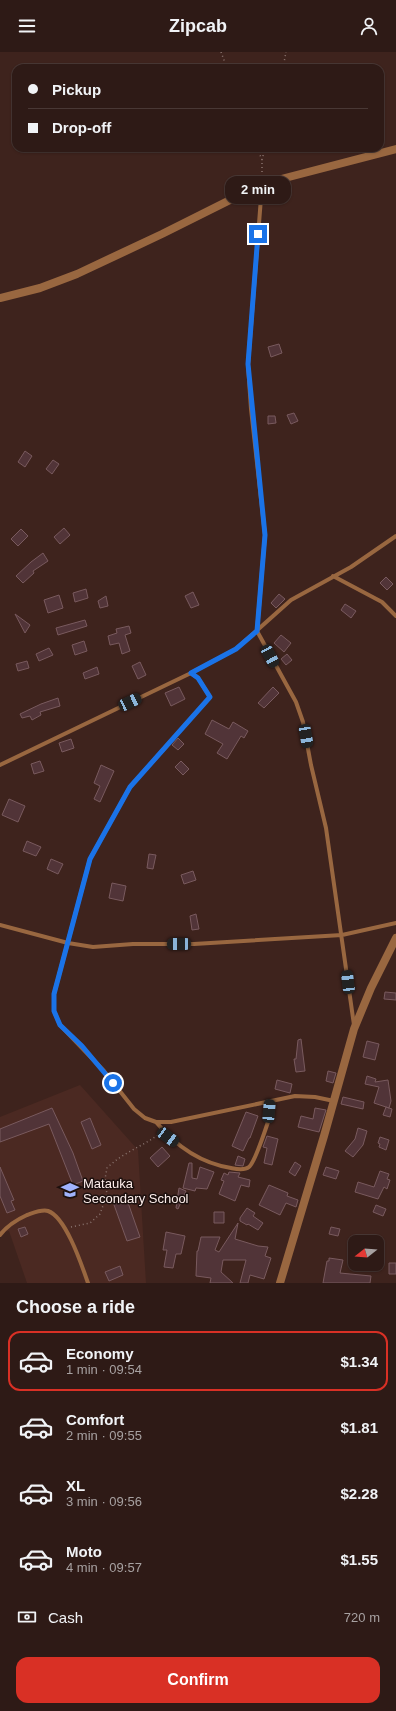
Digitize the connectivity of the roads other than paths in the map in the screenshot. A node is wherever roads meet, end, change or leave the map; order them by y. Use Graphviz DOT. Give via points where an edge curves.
graph roads {
  1 [pos="396,149"];
  2 [pos="262,184"];
  3 [pos="0,298"];
  4 [pos="396,536"];
  5 [pos="333,576"];
  6 [pos="396,616"];
  7 [pos="257,631"];
  8 [pos="191,673"];
  9 [pos="0,765"];
  10 [pos="396,923"];
  11 [pos="0,925"];
  12 [pos="342,935"];
  13 [pos="396,938"];
  14 [pos="68,943"];
  15 [pos="354,1029"];
  16 [pos="270,1101"];
  17 [pos="334,1101"];
  18 [pos="156,1122"];
  19 [pos="0,1235"];
  20 [pos="88,1283"];
  21 [pos="280,1283"];
  1 -- 2 [label="street"];
  2 -- 3 [label="street" via="77,274 40,288"];
  2 -- 7 [label="lane" via="248,364 265,535"];
  4 -- 5 [label="lane" via="351,567"];
  5 -- 6 [label="lane" via="382,602"];
  5 -- 7 [label="lane" via="291,600"];
  7 -- 8 [label="lane" via="236,649"];
  7 -- 12 [label="lane" via="296,702 303,722 326,828"];
  8 -- 9 [label="lane"];
  8 -- 14 [label="lane" via="198,678 210,697 130,787 90,859"];
  10 -- 12 [label="lane"];
  11 -- 14 [label="lane"];
  12 -- 14 [label="lane" via="93,947"];
  12 -- 15 [label="lane"];
  13 -- 15 [label="street" via="370,988"];
  14 -- 18 [label="lane" via="54,994 54,1011 60,1025 104,1071 134,1109 144,1118"];
  15 -- 17 [label="street"];
  16 -- 17 [label="lane" via="295,1096"];
  16 -- 18 [label="lane" via="171,1122"];
  16 -- 18 [label="lane" via="268,1121 256,1156 246,1169 218,1166 196,1156 168,1137"];
  17 -- 21 [label="street"];
  19 -- 20 [label="lane" via="16,1220 47,1210 65,1228"];
}
